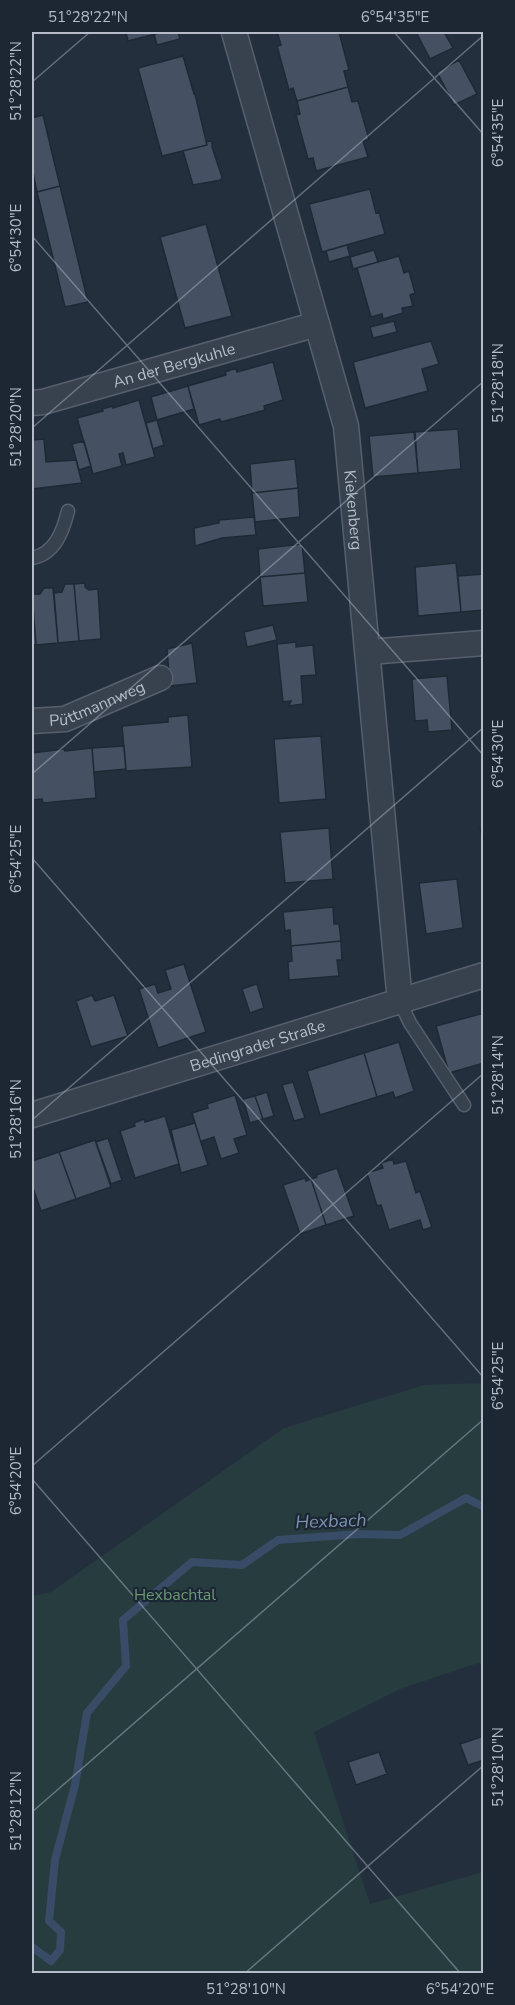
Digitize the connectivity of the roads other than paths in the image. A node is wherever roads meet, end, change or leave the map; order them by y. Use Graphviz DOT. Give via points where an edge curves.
graph roads {
  1 [pos="234,32"];
  2 [pos="317,324"];
  3 [pos="32,404"];
  4 [pos="68,511"];
  5 [pos="32,558"];
  6 [pos="483,643"];
  7 [pos="368,652"];
  8 [pos="160,678"];
  9 [pos="32,721"];
  10 [pos="483,975"];
  11 [pos="400,1002"];
  12 [pos="464,1105"];
  13 [pos="32,1115"];
  1 -- 2 [label="street, Kiekenberg"];
  2 -- 3 [label="street, An der Bergkuhle"];
  2 -- 7 [label="street, Kiekenberg" via="346,426"];
  4 -- 5 [label="lane" via="62,533 51,547"];
  6 -- 7 [label="street"];
  7 -- 11 [label="street, Kiekenberg"];
  8 -- 9 [label="street, Püttmannweg" via="65,719"];
  10 -- 11 [label="street, Bedingrader Straße"];
  11 -- 12 [label="lane"];
  11 -- 13 [label="street, Bedingrader Straße"];
}
